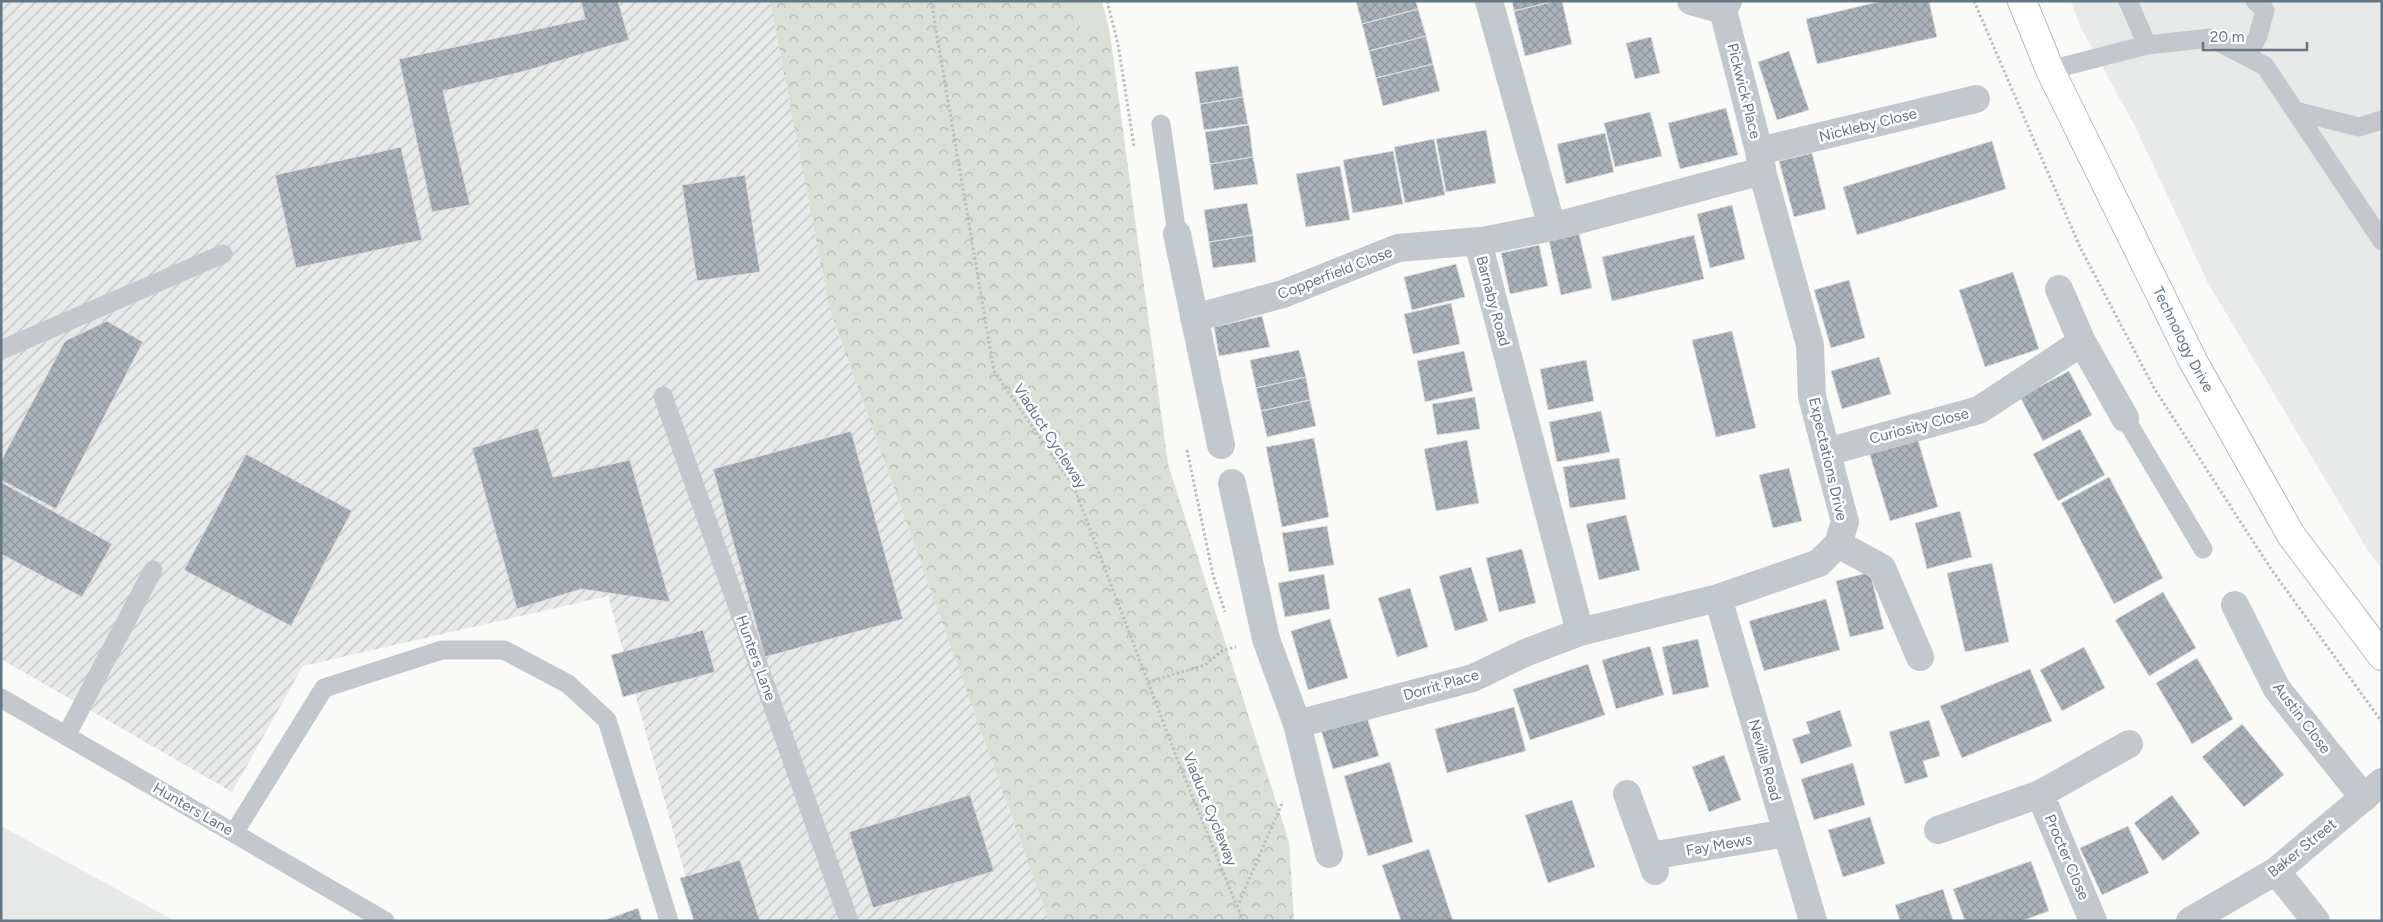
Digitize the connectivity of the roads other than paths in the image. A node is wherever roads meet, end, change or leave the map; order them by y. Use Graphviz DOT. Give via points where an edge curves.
graph roads {
  1 [pos="1489,1"];
  2 [pos="1691,1"];
  3 [pos="2022,1"];
  4 [pos="2128,1"];
  5 [pos="2255,1"];
  6 [pos="1726,6"];
  7 [pos="2147,45"];
  8 [pos="2247,57"];
  9 [pos="2050,70"];
  10 [pos="1976,99"];
  11 [pos="2295,111"];
  12 [pos="2382,120"];
  13 [pos="1161,124"];
  14 [pos="1761,161"];
  15 [pos="1552,227"];
  16 [pos="1177,234"];
  17 [pos="1479,241"];
  18 [pos="2382,241"];
  19 [pos="223,254"];
  20 [pos="2059,289"];
  21 [pos="1194,318"];
  22 [pos="2082,342"];
  23 [pos="1,350"];
  24 [pos="662,396"];
  25 [pos="2125,418"];
  26 [pos="1221,445"];
  27 [pos="1827,452"];
  28 [pos="1232,483"];
  29 [pos="1838,544"];
  30 [pos="2203,549"];
  31 [pos="153,570"];
  32 [pos="1718,598"];
  33 [pos="2235,605"];
  34 [pos="1580,632"];
  35 [pos="2382,656"];
  36 [pos="1920,657"];
  37 [pos="1,698"];
  38 [pos="1297,724"];
  39 [pos="66,736"];
  40 [pos="2129,744"];
  41 [pos="2373,790"];
  42 [pos="1627,794"];
  43 [pos="2040,794"];
  44 [pos="1938,830"];
  45 [pos="234,833"];
  46 [pos="1787,833"];
  47 [pos="1329,854"];
  48 [pos="2276,872"];
  49 [pos="385,921"];
  50 [pos="669,921"];
  51 [pos="848,921"];
  52 [pos="1813,921"];
  53 [pos="2093,921"];
  54 [pos="2190,921"];
  55 [pos="2316,921"];
  1 -- 15 [label="street"];
  2 -- 6 [label="street, Pickwick Place"];
  3 -- 9 [label="street, Technology Drive"];
  4 -- 7 [label="lane"];
  5 -- 8 [label="lane" via="2265,10 2258,36"];
  6 -- 14 [label="street, Pickwick Place"];
  7 -- 8 [label="lane" via="2211,38"];
  7 -- 9 [label="lane"];
  8 -- 11 [label="lane" via="2265,66"];
  9 -- 35 [label="street, Technology Drive" via="2193,361 2276,509 2291,535"];
  10 -- 14 [label="street, Nickleby Close"];
  11 -- 12 [label="lane" via="2359,127"];
  11 -- 18 [label="lane"];
  13 -- 16 [label="lane"];
  14 -- 15 [label="street"];
  14 -- 27 [label="street, Expectations Drive" via="1810,345 1812,397"];
  15 -- 17 [label="street, Barnaby Road"];
  16 -- 21 [label="street"];
  17 -- 21 [label="street, Copperfield Close" via="1398,248 1283,294"];
  17 -- 34 [label="street, Barnaby Road"];
  19 -- 23 [label="lane"];
  20 -- 22 [label="street"];
  21 -- 26 [label="street"];
  22 -- 25 [label="street"];
  22 -- 27 [label="street, Curiosity Close" via="1979,410"];
  24 -- 51 [label="lane, Hunters Lane"];
  25 -- 30 [label="lane"];
  27 -- 29 [label="street, Expectations Drive" via="1845,522"];
  28 -- 38 [label="street" via="1266,640"];
  29 -- 32 [label="street, Expectations Drive" via="1819,563"];
  29 -- 36 [label="street" via="1882,568"];
  31 -- 39 [label="lane"];
  32 -- 34 [label="street, Expectations Drive"];
  32 -- 46 [label="street, Neville Road"];
  33 -- 41 [label="street, Austin Close" via="2277,689"];
  34 -- 38 [label="street, Dorrit Place" via="1473,678"];
  37 -- 39 [label="lane, Hunters Lane"];
  38 -- 47 [label="street"];
  39 -- 45 [label="lane, Hunters Lane"];
  40 -- 43 [label="street"];
  41 -- 48 [label="street, Baker Street"];
  42 -- 46 [label="street, Fay Mews" via="1652,863"];
  43 -- 44 [label="street"];
  43 -- 53 [label="street, Procter Close"];
  45 -- 49 [label="lane, Hunters Lane"];
  45 -- 50 [label="lane" via="324,688 442,650 504,650 568,684 607,720"];
  46 -- 52 [label="street, Neville Road"];
  48 -- 54 [label="street, Baker Street"];
  48 -- 55 [label="street"];
}
